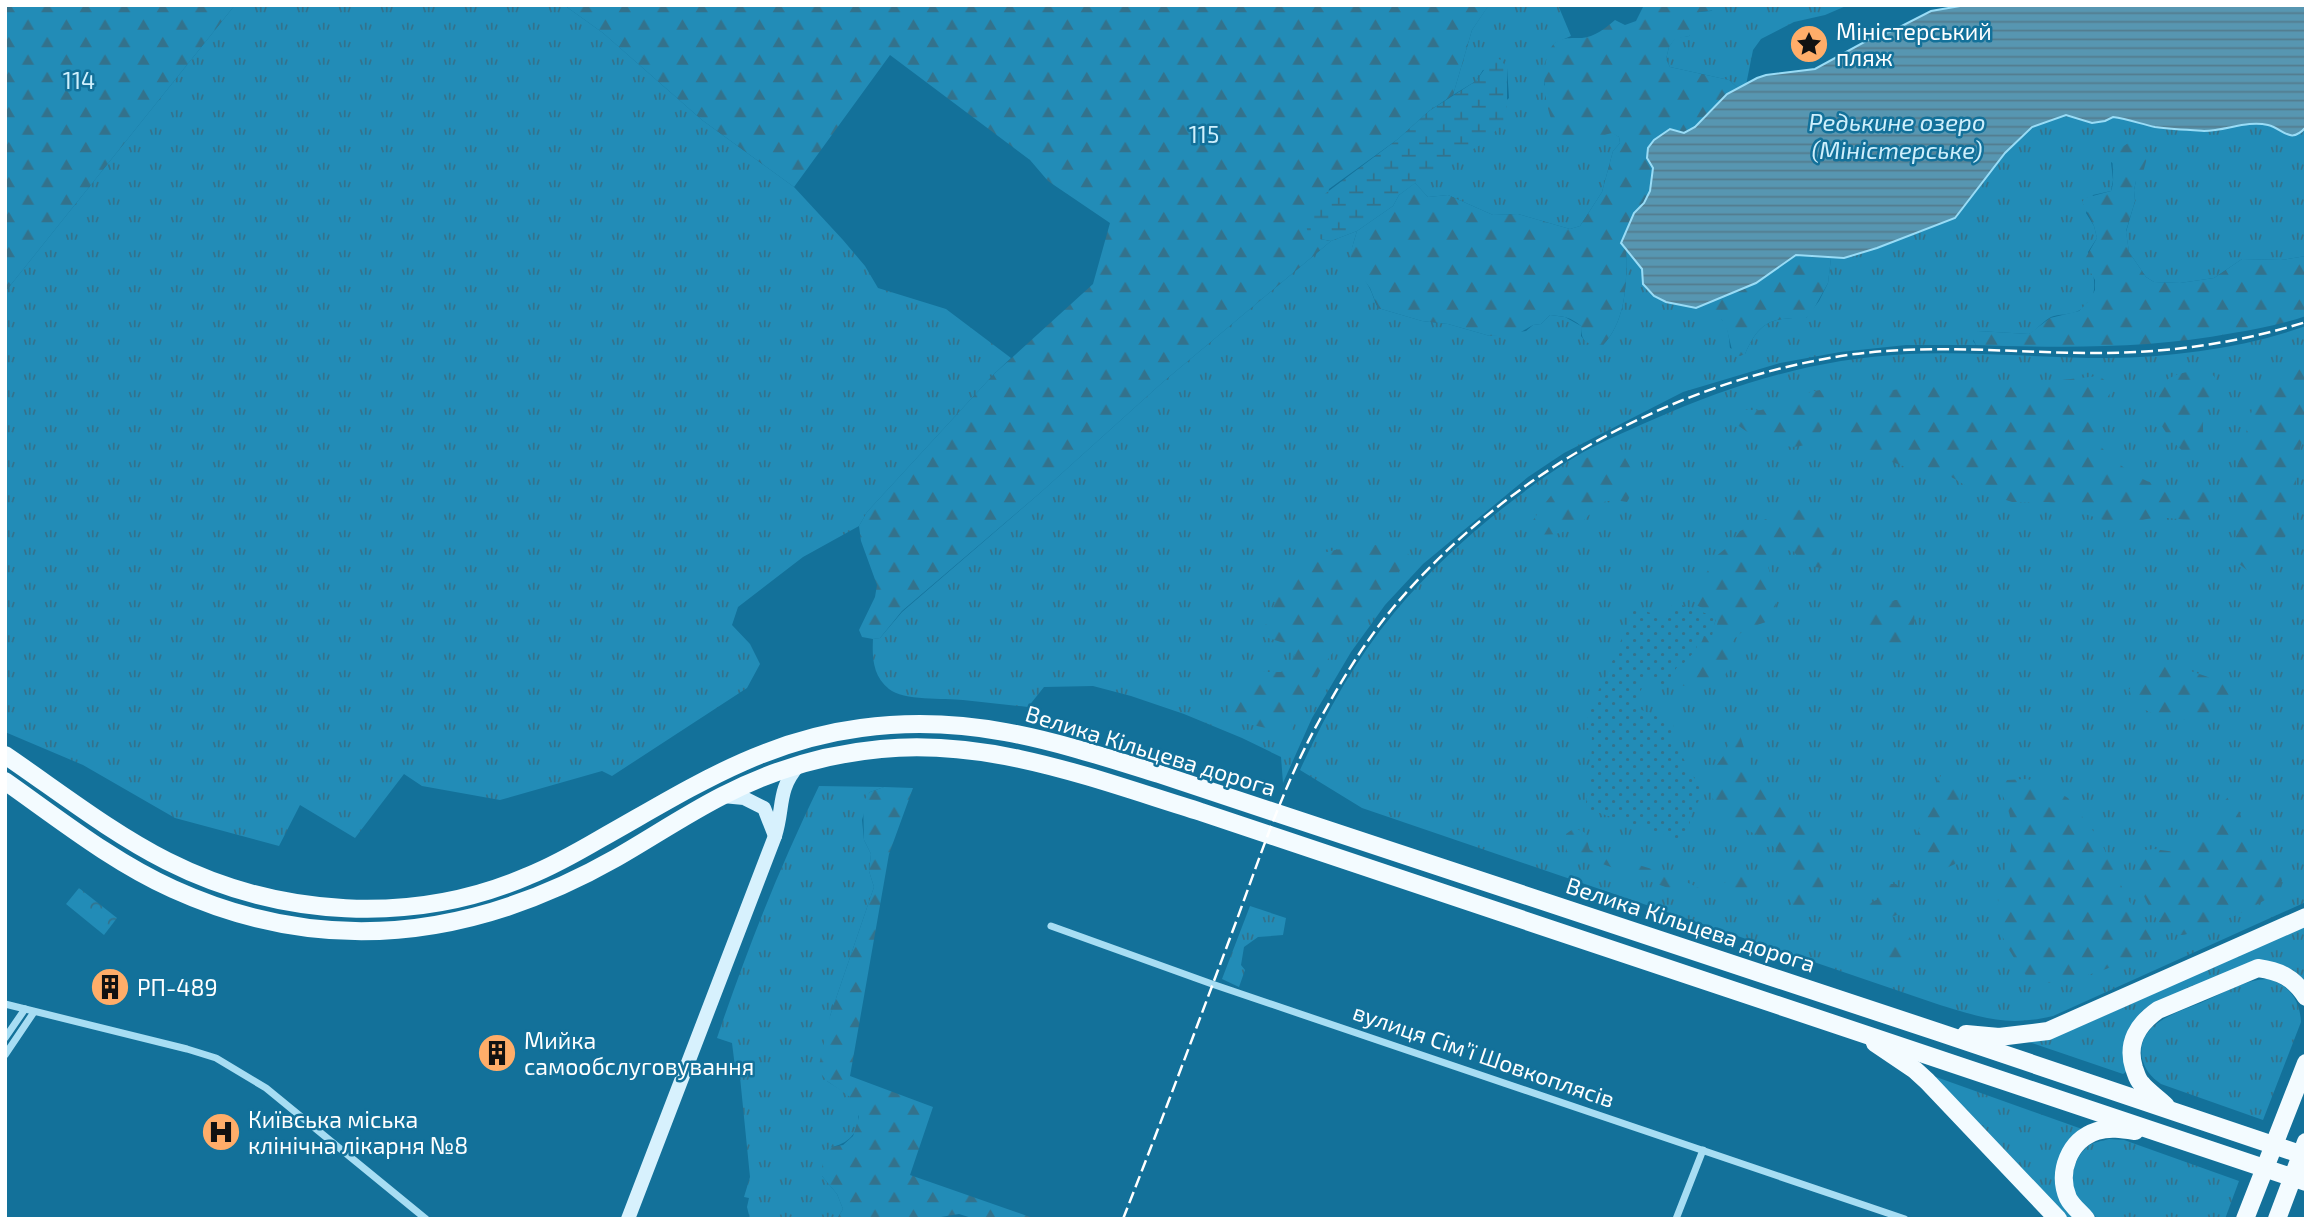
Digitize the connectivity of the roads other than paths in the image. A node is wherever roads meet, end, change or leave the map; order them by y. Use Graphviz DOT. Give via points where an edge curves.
graph roads {
  1 [pos="5,755"];
  2 [pos="798,766"];
  3 [pos="5,781"];
  4 [pos="723,796"];
  5 [pos="775,836"];
  6 [pos="2306,917"];
  7 [pos="1051,926"];
  8 [pos="2306,997"];
  9 [pos="5,1004"];
  10 [pos="25,1009"];
  11 [pos="34,1012"];
  12 [pos="1848,1027"];
  13 [pos="1938,1031"];
  14 [pos="5,1038"];
  15 [pos="5,1055"];
  16 [pos="2306,1063"];
  17 [pos="2171,1110"];
  18 [pos="2166,1134"];
  19 [pos="2306,1142"];
  20 [pos="1703,1150"];
  21 [pos="2306,1156"];
  22 [pos="2306,1182"];
  23 [pos="426,1219"];
  24 [pos="628,1219"];
  25 [pos="1676,1219"];
  26 [pos="1905,1219"];
  27 [pos="2058,1219"];
  28 [pos="2086,1219"];
  29 [pos="2245,1219"];
  30 [pos="2277,1219"];
  1 -- 13 [label="main road, Велика Кільцева дорога" via="165,860 230,887 340,909 407,908 494,889 526,877 729,766 781,746 857,728 915,723 986,727 1072,747 1208,790"];
  2 -- 4 [label="main road, Велика Кільцева дорога"];
  2 -- 5 [label="main road" via="785,785"];
  2 -- 12 [label="main road, Велика Кільцева дорога" via="911,747 1030,760 1201,812"];
  3 -- 4 [label="main road, Велика Кільцева дорога" via="130,866 204,902 277,923 378,932 432,927 534,899"];
  4 -- 5 [label="main road" via="744,797 764,808"];
  5 -- 24 [label="main road"];
  6 -- 13 [label="main road" via="2048,1031 1999,1037"];
  7 -- 20 [label="street, вулиця Сімʼї Шовкоплясів"];
  8 -- 17 [label="main road" via="2286,975 2258,968 2146,1018 2133,1041 2133,1063 2139,1081"];
  9 -- 10 [label="street"];
  10 -- 11 [label="street"];
  10 -- 14 [label="street"];
  11 -- 15 [label="street"];
  11 -- 23 [label="street" via="216,1058 265,1088"];
  12 -- 18 [label="main road, Велика Кільцева дорога"];
  12 -- 27 [label="main road" via="1927,1081"];
  13 -- 17 [label="main road, Велика Кільцева дорога"];
  16 -- 29 [label="main road"];
  17 -- 21 [label="main road, Велика Кільцева дорога"];
  18 -- 22 [label="main road, Велика Кільцева дорога"];
  18 -- 28 [label="main road" via="2106,1129 2078,1143 2066,1161 2065,1185 2072,1203"];
  19 -- 30 [label="main road"];
  20 -- 25 [label="street"];
  20 -- 26 [label="street, вулиця Сімʼї Шовкоплясів"];
}
